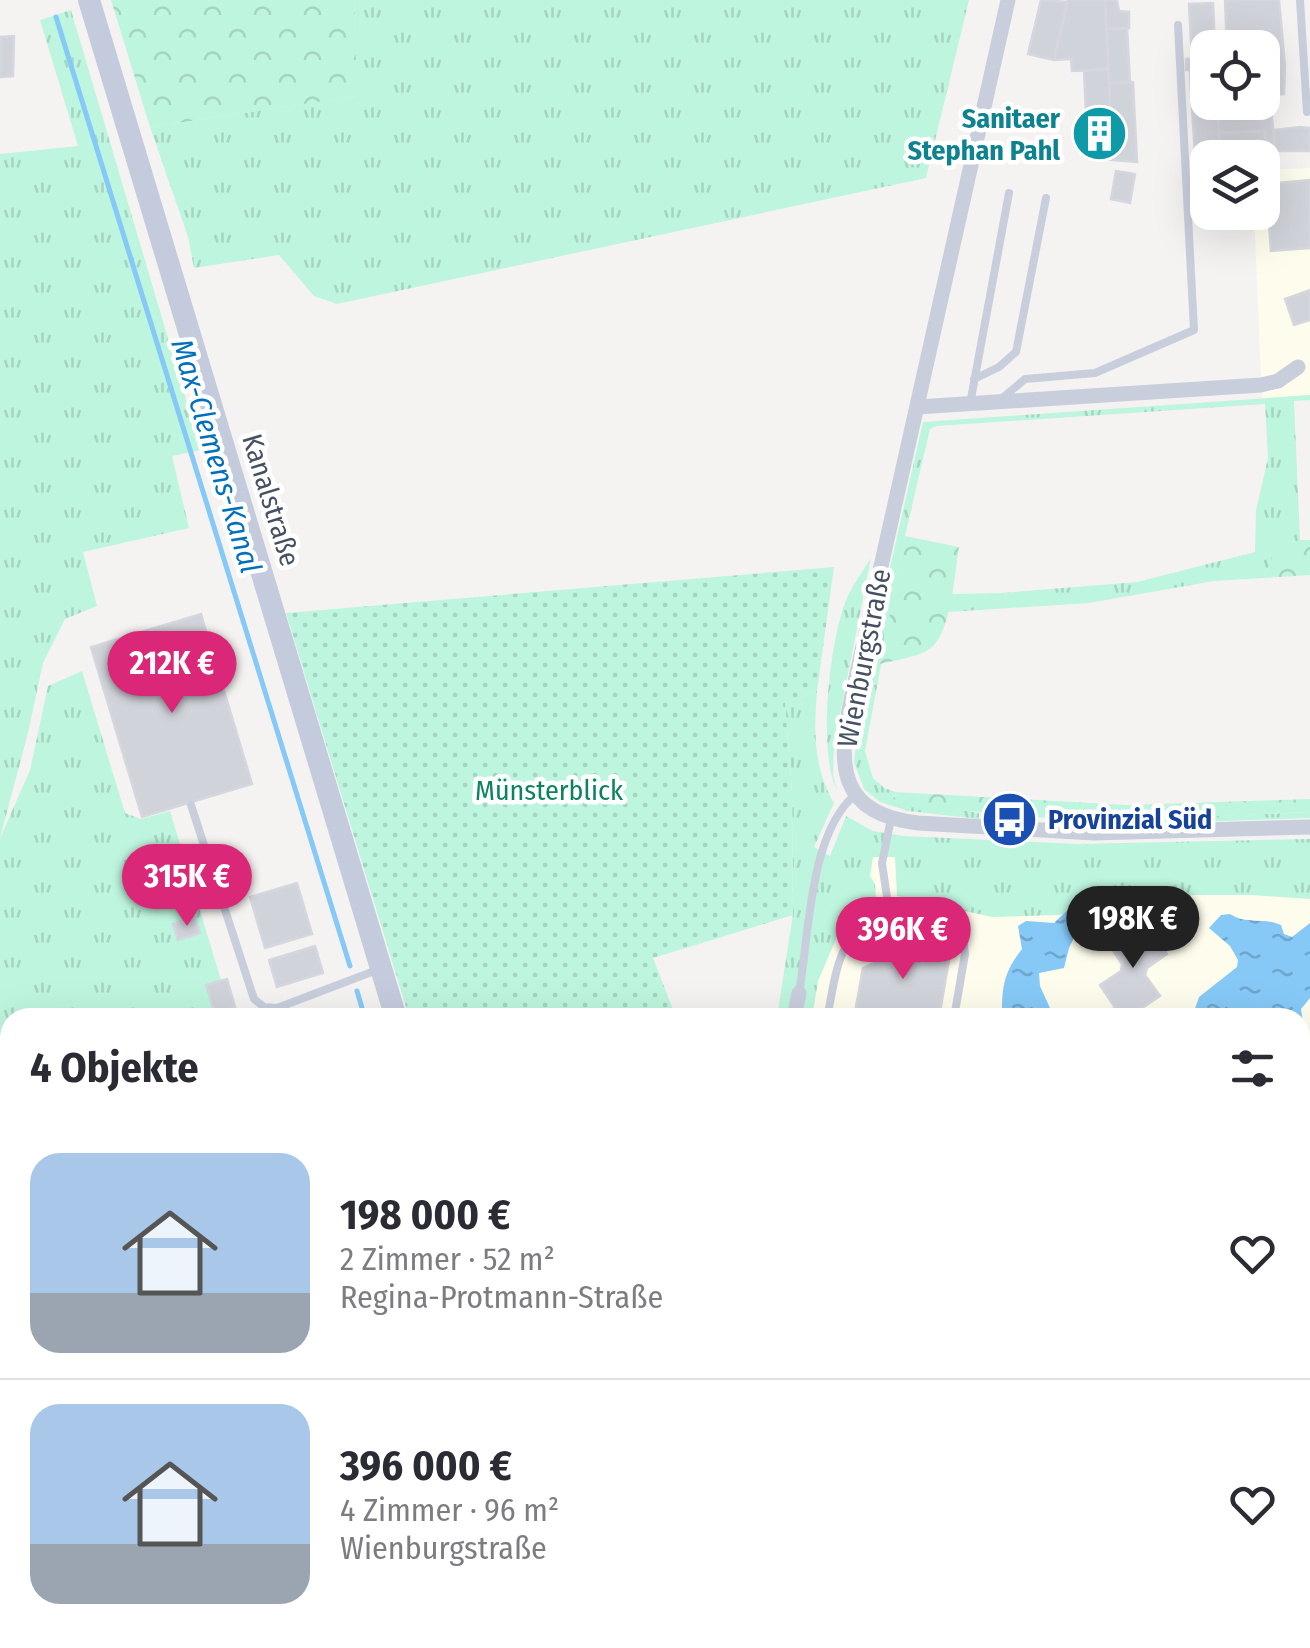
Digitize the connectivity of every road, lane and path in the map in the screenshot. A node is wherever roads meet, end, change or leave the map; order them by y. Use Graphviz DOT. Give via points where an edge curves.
graph roads {
  1 [pos="89,0"];
  2 [pos="1008,0"];
  3 [pos="1300,0"];
  4 [pos="1178,25"];
  5 [pos="1307,112"];
  6 [pos="1009,193"];
  7 [pos="1046,198"];
  8 [pos="1298,367"];
  9 [pos="974,379"];
  10 [pos="997,402"];
  11 [pos="970,404"];
  12 [pos="917,407"];
  13 [pos="855,795"];
  14 [pos="191,805"];
  15 [pos="891,819"];
  16 [pos="1310,827"];
  17 [pos="889,910"];
  18 [pos="382,969"];
  19 [pos="798,994"];
  20 [pos="400,1008"];
  21 [pos="796,1008"];
  22 [pos="830,1008"];
  23 [pos="956,1008"];
  1 -- 18 [label="main road, Kanalstraße"];
  2 -- 12 [label="street, Wienburgstraße"];
  3 -- 5 [label="lane"];
  4 -- 10 [label="lane" via="1194,330 1095,373 1025,379"];
  6 -- 9 [label="lane"];
  7 -- 9 [label="lane" via="1016,352"];
  8 -- 10 [label="street" via="1261,385"];
  9 -- 11 [label="lane"];
  10 -- 11 [label="street"];
  11 -- 12 [label="street"];
  12 -- 13 [label="street, Wienburgstraße" via="845,734 844,768"];
  13 -- 15 [label="street"];
  13 -- 19 [label="lane" via="838,812 824,843"];
  14 -- 18 [label="lane" via="254,999 277,1008"];
  15 -- 16 [label="street" via="1094,833"];
  15 -- 17 [label="lane" via="882,863"];
  17 -- 22 [label="lane" via="868,921 840,951"];
  17 -- 23 [label="lane" via="963,938"];
  18 -- 20 [label="main road, Kanalstraße"];
  19 -- 21 [label="street"];
}
